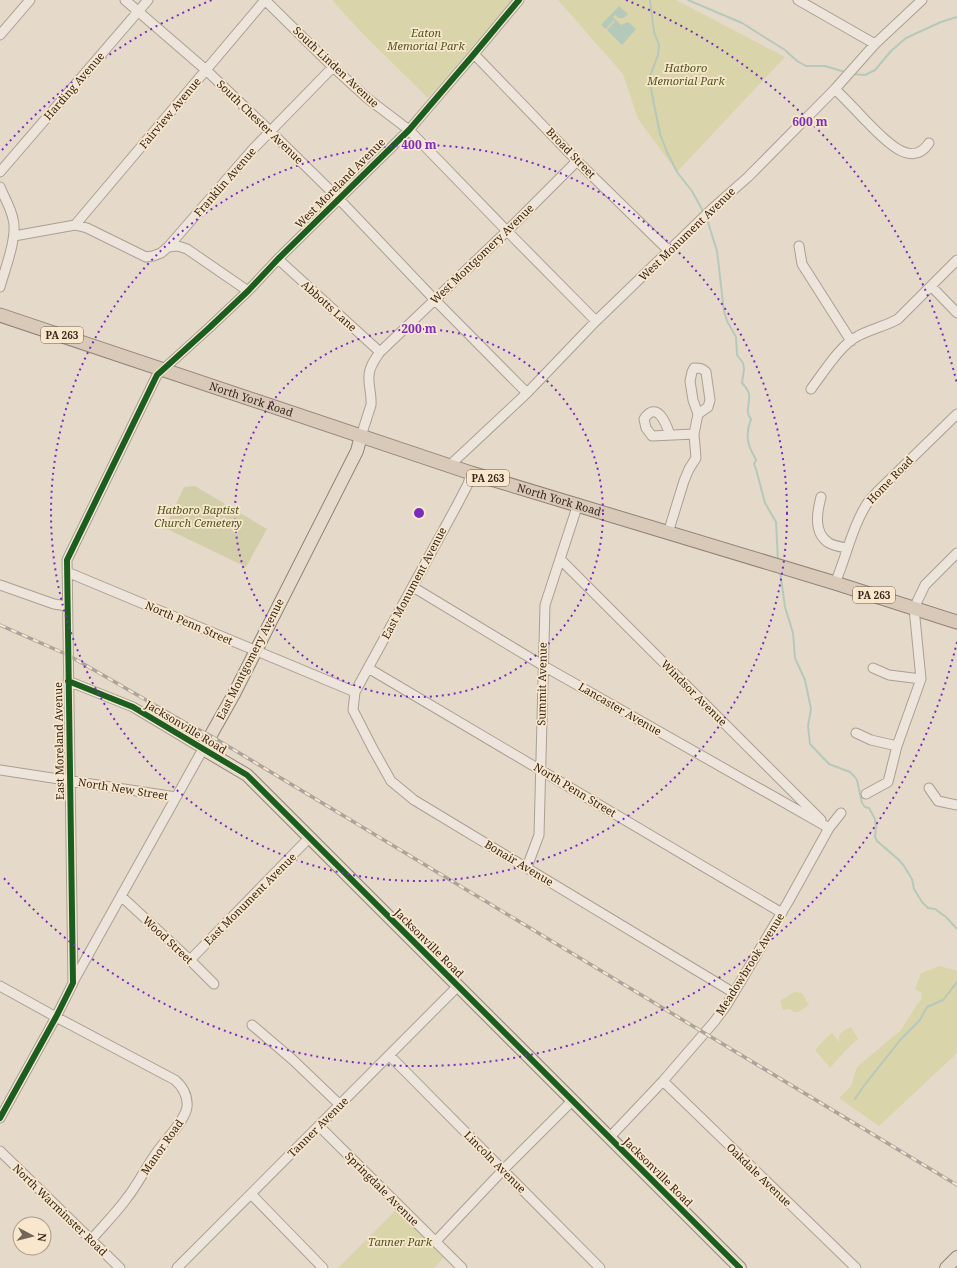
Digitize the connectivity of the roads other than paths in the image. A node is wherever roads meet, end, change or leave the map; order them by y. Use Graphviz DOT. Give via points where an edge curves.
graph roads {
  1 [pos="30,0"];
  2 [pos="125,0"];
  3 [pos="148,0"];
  4 [pos="265,0"];
  5 [pos="519,0"];
  6 [pos="798,0"];
  7 [pos="922,0"];
  8 [pos="138,12"];
  9 [pos="0,35"];
  10 [pos="875,44"];
  11 [pos="474,54"];
  12 [pos="333,67"];
  13 [pos="206,70"];
  14 [pos="835,89"];
  15 [pos="409,130"];
  16 [pos="270,131"];
  17 [pos="929,143"];
  18 [pos="577,161"];
  19 [pos="0,172"];
  20 [pos="0,187"];
  21 [pos="339,199"];
  22 [pos="75,225"];
  23 [pos="507,231"];
  24 [pos="14,236"];
  25 [pos="799,246"];
  26 [pos="168,247"];
  27 [pos="669,251"];
  28 [pos="278,259"];
  29 [pos="957,260"];
  30 [pos="931,286"];
  31 [pos="0,287"];
  32 [pos="248,291"];
  33 [pos="435,300"];
  34 [pos="957,313"];
  35 [pos="0,315"];
  36 [pos="596,321"];
  37 [pos="851,341"];
  38 [pos="380,352"];
  39 [pos="164,369"];
  40 [pos="811,389"];
  41 [pos="527,393"];
  42 [pos="698,414"];
  43 [pos="957,414"];
  44 [pos="694,434"];
  45 [pos="670,435"];
  46 [pos="361,436"];
  47 [pos="449,466"];
  48 [pos="472,473"];
  49 [pos="821,497"];
  50 [pos="578,504"];
  51 [pos="668,533"];
  52 [pos="847,548"];
  53 [pos="957,553"];
  54 [pos="560,559"];
  55 [pos="67,572"];
  56 [pos="835,583"];
  57 [pos="0,585"];
  58 [pos="413,587"];
  59 [pos="67,606"];
  60 [pos="914,608"];
  61 [pos="957,622"];
  62 [pos="256,650"];
  63 [pos="542,665"];
  64 [pos="368,668"];
  65 [pos="873,668"];
  66 [pos="921,679"];
  67 [pos="68,681"];
  68 [pos="355,692"];
  69 [pos="856,733"];
  70 [pos="897,746"];
  71 [pos="203,749"];
  72 [pos="0,770"];
  73 [pos="541,770"];
  74 [pos="70,780"];
  75 [pos="929,788"];
  76 [pos="866,794"];
  77 [pos="176,797"];
  78 [pos="957,805"];
  79 [pos="841,813"];
  80 [pos="829,828"];
  81 [pos="310,837"];
  82 [pos="527,867"];
  83 [pos="121,896"];
  84 [pos="782,913"];
  85 [pos="190,960"];
  86 [pos="73,983"];
  87 [pos="214,984"];
  88 [pos="0,986"];
  89 [pos="458,986"];
  90 [pos="734,993"];
  91 [pos="56,1017"];
  92 [pos="252,1025"];
  93 [pos="390,1056"];
  94 [pos="663,1081"];
  95 [pos="573,1100"];
  96 [pos="340,1105"];
  97 [pos="0,1118"];
  98 [pos="319,1126"];
  99 [pos="609,1138"];
  100 [pos="0,1151"];
  101 [pos="502,1170"];
  102 [pos="251,1194"];
  103 [pos="91,1240"];
  104 [pos="436,1241"];
  105 [pos="957,1257"];
  106 [pos="120,1268"];
  107 [pos="177,1268"];
  108 [pos="323,1268"];
  109 [pos="462,1268"];
  110 [pos="600,1268"];
  111 [pos="740,1268"];
  112 [pos="856,1268"];
  113 [pos="946,1268"];
  1 -- 9 [label="street"];
  2 -- 8 [label="street, South Chester Avenue"];
  3 -- 8 [label="street, Harding Avenue"];
  4 -- 12 [label="street, South Linden Avenue"];
  4 -- 13 [label="street, Fairview Avenue"];
  5 -- 11 [label="street, West Moreland Avenue"];
  6 -- 10 [label="street"];
  7 -- 10 [label="street, West Monument Avenue"];
  8 -- 13 [label="street, South Chester Avenue"];
  8 -- 19 [label="street, Harding Avenue"];
  10 -- 14 [label="street, West Monument Avenue"];
  11 -- 15 [label="street, West Moreland Avenue"];
  11 -- 18 [label="street, Broad Street"];
  12 -- 15 [label="street, South Linden Avenue" via="367,98"];
  12 -- 16 [label="street, Franklin Avenue"];
  13 -- 16 [label="street, South Chester Avenue"];
  13 -- 22 [label="street, Fairview Avenue"];
  14 -- 17 [label="street" via="885,140 897,148 916,154"];
  14 -- 27 [label="street, West Monument Avenue" via="748,177"];
  15 -- 21 [label="street, West Moreland Avenue"];
  15 -- 23 [label="street, South Linden Avenue"];
  16 -- 21 [label="street, South Chester Avenue"];
  16 -- 26 [label="street, Franklin Avenue"];
  18 -- 23 [label="street, West Montgomery Avenue"];
  18 -- 27 [label="street, Broad Street"];
  20 -- 24 [label="street" via="13,218"];
  21 -- 28 [label="street, West Moreland Avenue"];
  21 -- 33 [label="street, South Chester Avenue"];
  22 -- 24 [label="street"];
  22 -- 26 [label="street" via="87,228 146,257"];
  23 -- 33 [label="street, West Montgomery Avenue"];
  23 -- 36 [label="street, South Linden Avenue"];
  24 -- 31 [label="street"];
  25 -- 37 [label="street" via="802,264"];
  26 -- 32 [label="street" via="178,246 187,249"];
  27 -- 36 [label="street, West Monument Avenue"];
  28 -- 32 [label="street, West Moreland Avenue"];
  28 -- 38 [label="street, Abbotts Lane"];
  29 -- 30 [label="street"];
  30 -- 34 [label="street"];
  30 -- 37 [label="street" via="890,324 857,336"];
  32 -- 39 [label="street, West Moreland Avenue"];
  33 -- 38 [label="street, West Montgomery Avenue"];
  33 -- 41 [label="street, South Chester Avenue"];
  35 -- 39 [label="highway, PA 263"];
  36 -- 41 [label="street, West Monument Avenue"];
  37 -- 40 [label="street"];
  38 -- 46 [label="street, West Montgomery Avenue" via="369,372 372,400"];
  39 -- 46 [label="highway, North York Road / PA 263"];
  39 -- 55 [label="street, East Moreland Avenue" via="157,375 67,560"];
  41 -- 47 [label="street, West Monument Avenue"];
  42 -- 44 [label="street"];
  43 -- 52 [label="street, Home Road" via="870,499"];
  44 -- 45 [label="street"];
  44 -- 51 [label="street" via="696,458 684,480"];
  46 -- 47 [label="highway, North York Road / PA 263"];
  46 -- 62 [label="main road, East Montgomery Avenue" via="357,451"];
  47 -- 48 [label="highway, North York Road / PA 263"];
  48 -- 50 [label="highway, North York Road / PA 263"];
  48 -- 58 [label="street, East Monument Avenue"];
  49 -- 52 [label="street" via="818,530 829,543"];
  50 -- 51 [label="highway, North York Road / PA 263"];
  50 -- 54 [label="street, Summit Avenue"];
  51 -- 56 [label="highway, North York Road / PA 263"];
  52 -- 56 [label="street, Home Road" via="842,569"];
  53 -- 60 [label="street" via="925,585"];
  54 -- 63 [label="street, Summit Avenue" via="545,604"];
  54 -- 80 [label="street, Windsor Avenue"];
  55 -- 59 [label="street, East Moreland Avenue"];
  55 -- 62 [label="street, North Penn Street"];
  56 -- 60 [label="highway, North York Road / PA 263"];
  57 -- 59 [label="street"];
  58 -- 63 [label="street, Lancaster Avenue"];
  58 -- 64 [label="street, East Monument Avenue"];
  59 -- 67 [label="street, East Moreland Avenue"];
  60 -- 61 [label="highway, North York Road / PA 263"];
  60 -- 66 [label="street"];
  62 -- 68 [label="street, North Penn Street"];
  62 -- 71 [label="main road, East Montgomery Avenue"];
  63 -- 73 [label="street, Summit Avenue"];
  63 -- 80 [label="street, Lancaster Avenue"];
  64 -- 68 [label="street, East Monument Avenue"];
  64 -- 73 [label="street, North Penn Street"];
  65 -- 66 [label="street" via="889,676"];
  66 -- 70 [label="street"];
  67 -- 71 [label="street, Jacksonville Road" via="133,707"];
  67 -- 74 [label="street, East Moreland Avenue"];
  68 -- 82 [label="street, Bonair Avenue" via="353,710 391,781 414,800"];
  69 -- 70 [label="street" via="871,740"];
  70 -- 76 [label="street" via="888,782"];
  71 -- 77 [label="street, East Montgomery Avenue"];
  71 -- 81 [label="main road, Jacksonville Road" via="247,775"];
  72 -- 74 [label="street, North New Street"];
  73 -- 82 [label="street, Summit Avenue" via="539,836"];
  73 -- 84 [label="street, North Penn Street"];
  74 -- 77 [label="street, North New Street"];
  74 -- 86 [label="street, East Moreland Avenue"];
  75 -- 78 [label="street" via="938,801"];
  77 -- 83 [label="street, East Montgomery Avenue"];
  79 -- 80 [label="street, Meadowbrook Avenue"];
  80 -- 84 [label="street, Meadowbrook Avenue"];
  81 -- 85 [label="street, East Monument Avenue"];
  81 -- 89 [label="main road, Jacksonville Road"];
  82 -- 90 [label="street, Bonair Avenue"];
  83 -- 85 [label="street, Wood Street"];
  83 -- 86 [label="street, East Montgomery Avenue"];
  84 -- 90 [label="street, Meadowbrook Avenue"];
  85 -- 87 [label="street, Wood Street"];
  86 -- 91 [label="street, East Moreland Avenue"];
  88 -- 91 [label="street, Manor Road"];
  89 -- 93 [label="street, Tanner Avenue"];
  89 -- 95 [label="main road, Jacksonville Road"];
  90 -- 94 [label="street, Meadowbrook Avenue" via="714,1022"];
  91 -- 97 [label="street, East Moreland Avenue"];
  91 -- 103 [label="street, Manor Road" via="175,1080 182,1086 187,1100 187,1108 180,1121 127,1198"];
  92 -- 96 [label="street"];
  93 -- 96 [label="street, Tanner Avenue"];
  93 -- 101 [label="street, Lincoln Avenue"];
  94 -- 99 [label="street, Meadowbrook Avenue"];
  94 -- 112 [label="street, Oakdale Avenue"];
  95 -- 99 [label="main road, Jacksonville Road"];
  95 -- 101 [label="street"];
  96 -- 98 [label="street, Tanner Avenue"];
  98 -- 102 [label="street, Tanner Avenue"];
  98 -- 104 [label="street, Springdale Avenue"];
  99 -- 111 [label="main road, Jacksonville Road"];
  100 -- 103 [label="street, North Warminster Road"];
  101 -- 104 [label="street"];
  101 -- 110 [label="street, Lincoln Avenue"];
  102 -- 107 [label="street, Tanner Avenue"];
  102 -- 108 [label="street"];
  103 -- 106 [label="street, North Warminster Road"];
  104 -- 109 [label="street, Springdale Avenue"];
  105 -- 113 [label="main road"];
}
